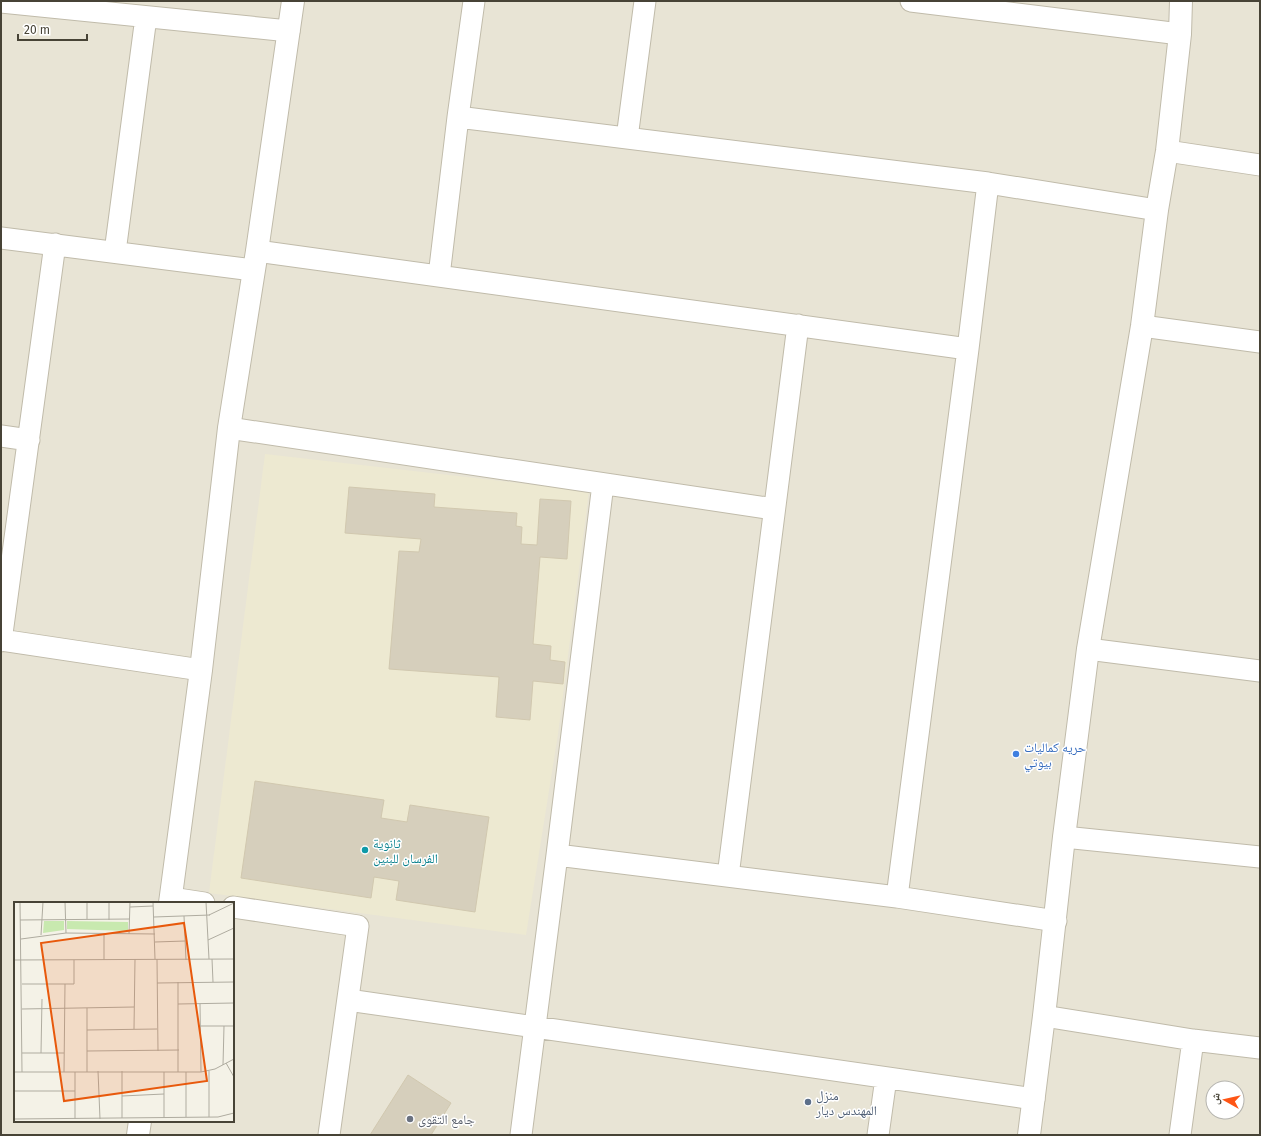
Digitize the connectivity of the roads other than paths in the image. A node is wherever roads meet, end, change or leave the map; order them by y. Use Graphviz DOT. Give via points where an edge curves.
graph roads {
  1 [pos="293,1"];
  2 [pos="474,1"];
  3 [pos="645,1"];
  4 [pos="911,1"];
  5 [pos="1181,1"];
  6 [pos="1,2"];
  7 [pos="146,17"];
  8 [pos="289,31"];
  9 [pos="1180,34"];
  10 [pos="458,117"];
  11 [pos="627,138"];
  12 [pos="1167,151"];
  13 [pos="1260,164"];
  14 [pos="988,183"];
  15 [pos="1157,210"];
  16 [pos="1,238"];
  17 [pos="55,244"];
  18 [pos="115,252"];
  19 [pos="255,260"];
  20 [pos="439,276"];
  21 [pos="798,325"];
  22 [pos="1142,326"];
  23 [pos="1260,342"];
  24 [pos="968,349"];
  25 [pos="229,428"];
  26 [pos="1,436"];
  27 [pos="29,440"];
  28 [pos="603,484"];
  29 [pos="774,509"];
  30 [pos="1,640"];
  31 [pos="1088,649"];
  32 [pos="202,670"];
  33 [pos="1260,671"];
  34 [pos="1064,838"];
  35 [pos="557,855"];
  36 [pos="1260,857"];
  37 [pos="728,876"];
  38 [pos="896,897"];
  39 [pos="170,900"];
  40 [pos="193,902"];
  41 [pos="234,907"];
  42 [pos="1056,921"];
  43 [pos="348,1000"];
  44 [pos="1044,1016"];
  45 [pos="534,1027"];
  46 [pos="1194,1040"];
  47 [pos="1260,1048"];
  48 [pos="886,1078"];
  49 [pos="1034,1099"];
  50 [pos="140,1122"];
  51 [pos="138,1135"];
  52 [pos="329,1135"];
  53 [pos="521,1135"];
  54 [pos="878,1135"];
  55 [pos="1029,1135"];
  56 [pos="1180,1135"];
  1 -- 8 [label="street"];
  2 -- 10 [label="street"];
  3 -- 11 [label="street"];
  4 -- 9 [label="street"];
  5 -- 9 [label="street"];
  6 -- 7 [label="street"];
  7 -- 8 [label="street"];
  7 -- 18 [label="street"];
  8 -- 19 [label="street"];
  9 -- 12 [label="street"];
  10 -- 11 [label="street"];
  10 -- 20 [label="street"];
  11 -- 14 [label="street"];
  12 -- 13 [label="street"];
  12 -- 15 [label="street"];
  14 -- 15 [label="street"];
  14 -- 24 [label="street"];
  15 -- 22 [label="street"];
  16 -- 17 [label="street"];
  17 -- 18 [label="street"];
  17 -- 27 [label="street"];
  18 -- 19 [label="street"];
  19 -- 20 [label="street"];
  19 -- 25 [label="street"];
  20 -- 21 [label="street"];
  21 -- 24 [label="street"];
  21 -- 29 [label="street"];
  22 -- 23 [label="street"];
  22 -- 31 [label="street"];
  24 -- 38 [label="street"];
  25 -- 28 [label="street"];
  25 -- 32 [label="street"];
  26 -- 27 [label="street"];
  27 -- 30 [label="street"];
  28 -- 29 [label="street"];
  28 -- 35 [label="street"];
  29 -- 37 [label="street"];
  30 -- 32 [label="street"];
  31 -- 33 [label="street"];
  31 -- 34 [label="street"];
  32 -- 39 [label="street"];
  34 -- 36 [label="street"];
  34 -- 42 [label="street"];
  35 -- 37 [label="street"];
  35 -- 45 [label="street"];
  37 -- 38 [label="street"];
  38 -- 42 [label="street"];
  39 -- 40 [label="street"];
  41 -- 43 [label="street" via="358,926"];
  42 -- 44 [label="street"];
  43 -- 45 [label="street"];
  43 -- 52 [label="street"];
  44 -- 46 [label="street"];
  44 -- 49 [label="street"];
  45 -- 48 [label="street"];
  45 -- 53 [label="street"];
  46 -- 47 [label="street"];
  46 -- 56 [label="street"];
  48 -- 49 [label="street"];
  48 -- 54 [label="street"];
  49 -- 55 [label="street"];
  50 -- 51 [label="street"];
}
